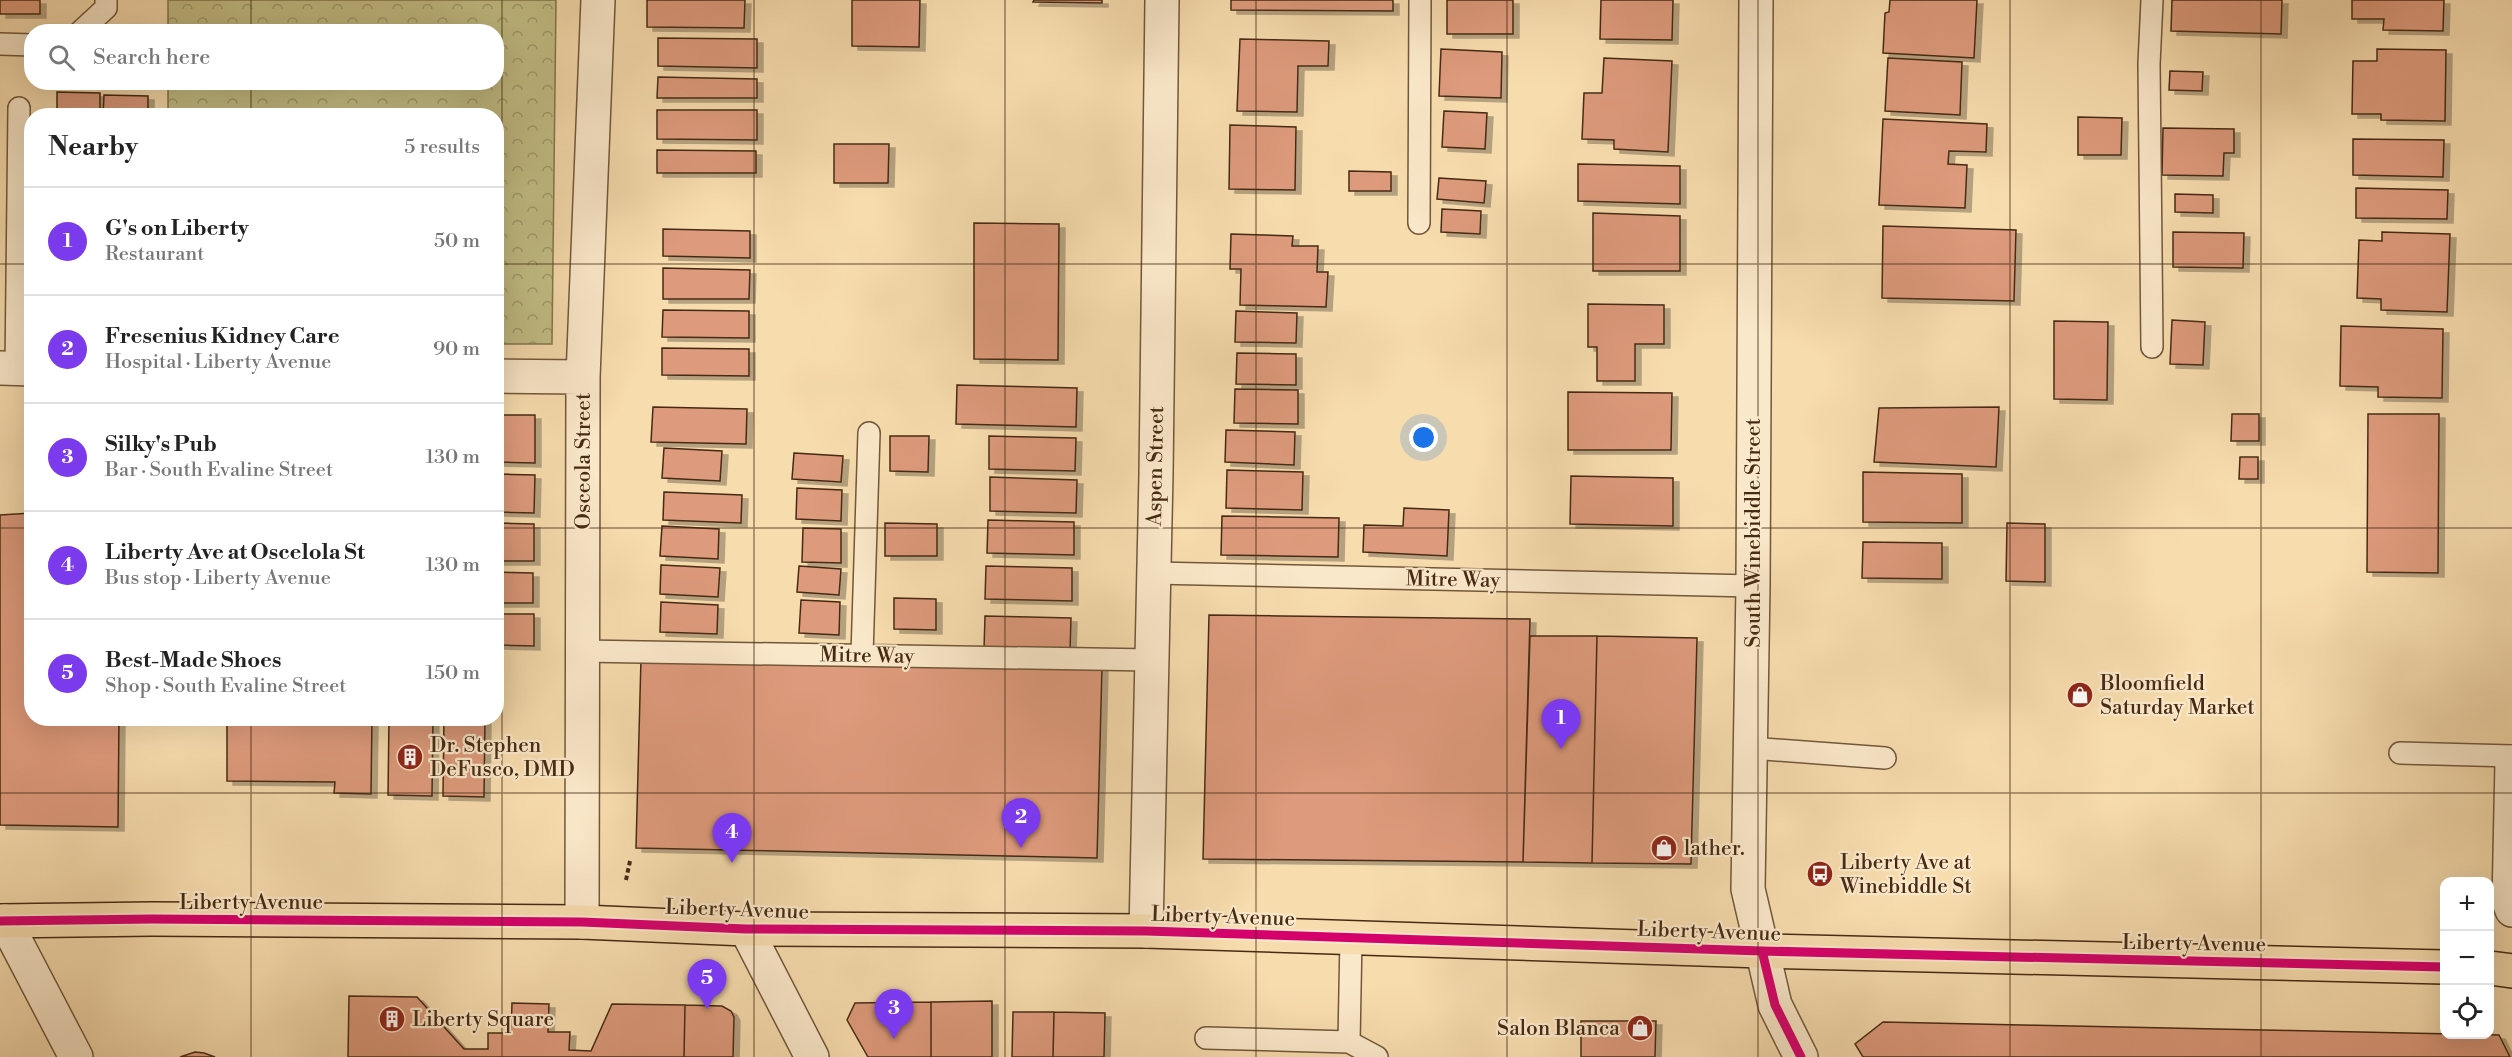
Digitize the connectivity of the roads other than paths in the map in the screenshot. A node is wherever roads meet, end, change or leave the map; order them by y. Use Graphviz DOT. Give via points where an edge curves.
graph roads {
  1 [pos="106,0"];
  2 [pos="598,0"];
  3 [pos="1162,0"];
  4 [pos="1420,0"];
  5 [pos="1756,0"];
  6 [pos="2152,0"];
  7 [pos="89,24"];
  8 [pos="0,44"];
  9 [pos="24,45"];
  10 [pos="19,108"];
  11 [pos="1419,223"];
  12 [pos="2152,347"];
  13 [pos="16,369"];
  14 [pos="504,376"];
  15 [pos="583,377"];
  16 [pos="869,433"];
  17 [pos="1153,573"];
  18 [pos="1753,586"];
  19 [pos="582,651"];
  20 [pos="862,655"];
  21 [pos="1151,660"];
  22 [pos="1751,748"];
  23 [pos="2400,753"];
  24 [pos="2512,756"];
  25 [pos="1886,758"];
  26 [pos="2512,762"];
  27 [pos="2512,910"];
  28 [pos="3,921"];
  29 [pos="582,922"];
  30 [pos="746,928"];
  31 [pos="1146,932"];
  32 [pos="1351,938"];
  33 [pos="1762,951"];
  34 [pos="2440,967"];
  35 [pos="2494,969"];
  36 [pos="2512,971"];
  37 [pos="1206,1038"];
  38 [pos="1349,1042"];
  39 [pos="76,1057"];
  40 [pos="813,1057"];
  41 [pos="1377,1057"];
  42 [pos="1801,1057"];
  1 -- 7 [label="lane" via="106,8"];
  2 -- 15 [label="street, Osceola Street"];
  3 -- 17 [label="street, Aspen Street"];
  4 -- 11 [label="lane"];
  5 -- 18 [label="street, South Winebiddle Street"];
  6 -- 12 [label="lane" via="2149,64"];
  8 -- 9 [label="lane"];
  10 -- 13 [label="lane"];
  14 -- 15 [label="street"];
  15 -- 19 [label="street, Osceola Street"];
  16 -- 20 [label="lane"];
  17 -- 18 [label="lane, Mitre Way"];
  17 -- 21 [label="street, Aspen Street"];
  18 -- 22 [label="street, South Winebiddle Street"];
  19 -- 20 [label="lane, Mitre Way"];
  19 -- 29 [label="street, Osceola Street"];
  20 -- 21 [label="lane, Mitre Way"];
  21 -- 31 [label="street, Aspen Street"];
  22 -- 25 [label="lane"];
  22 -- 33 [label="street, South Winebiddle Street" via="1749,888"];
  23 -- 24 [label="lane"];
  26 -- 27 [label="street"];
  28 -- 29 [label="main road, Liberty Avenue"];
  28 -- 39 [label="street"];
  29 -- 30 [label="main road, Liberty Avenue"];
  30 -- 31 [label="main road, Liberty Avenue"];
  30 -- 40 [label="street"];
  31 -- 32 [label="main road, Liberty Avenue"];
  32 -- 33 [label="main road, Liberty Avenue"];
  32 -- 38 [label="lane"];
  33 -- 34 [label="main road, Liberty Avenue"];
  33 -- 42 [label="street, South Winebiddle Street" via="1775,1005"];
  35 -- 36 [label="main road"];
  37 -- 38 [label="lane"];
  38 -- 41 [label="lane"];
}
